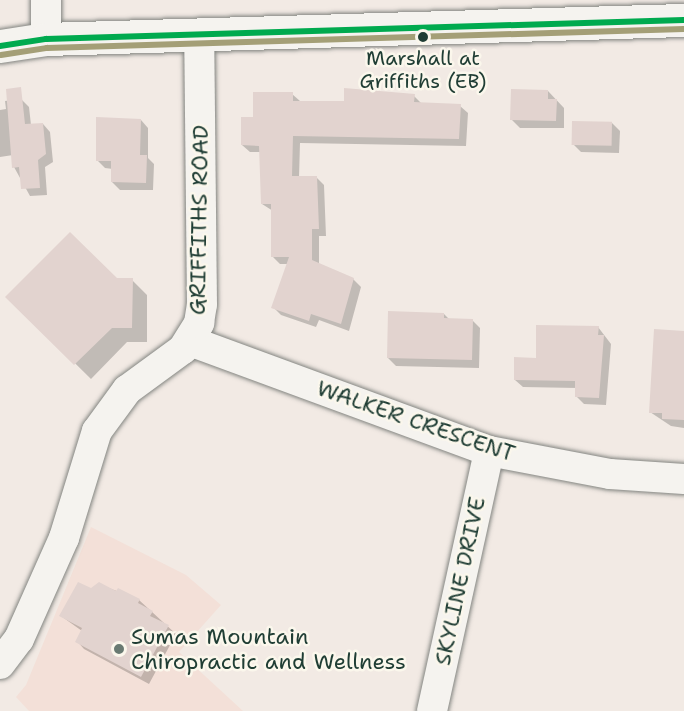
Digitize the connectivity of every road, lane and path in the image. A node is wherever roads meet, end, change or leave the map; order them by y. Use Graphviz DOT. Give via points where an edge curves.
graph roads {
  1 [pos="46,0"];
  2 [pos="684,20"];
  3 [pos="199,36"];
  4 [pos="18,41"];
  5 [pos="190,340"];
  6 [pos="489,451"];
  7 [pos="684,479"];
  8 [pos="0,664"];
  9 [pos="432,711"];
  1 -- 4 [label="street"];
  2 -- 3 [label="main road"];
  3 -- 4 [label="main road"];
  3 -- 5 [label="street, GRIFFITHS ROAD" via="202,306"];
  5 -- 6 [label="street, WALKER CRESCENT"];
  5 -- 8 [label="street, GRIFFITHS ROAD" via="127,390 97,431 64,538 19,639"];
  6 -- 7 [label="street, WALKER CRESCENT" via="610,474"];
  6 -- 9 [label="street, SKYLINE DRIVE"];
}
